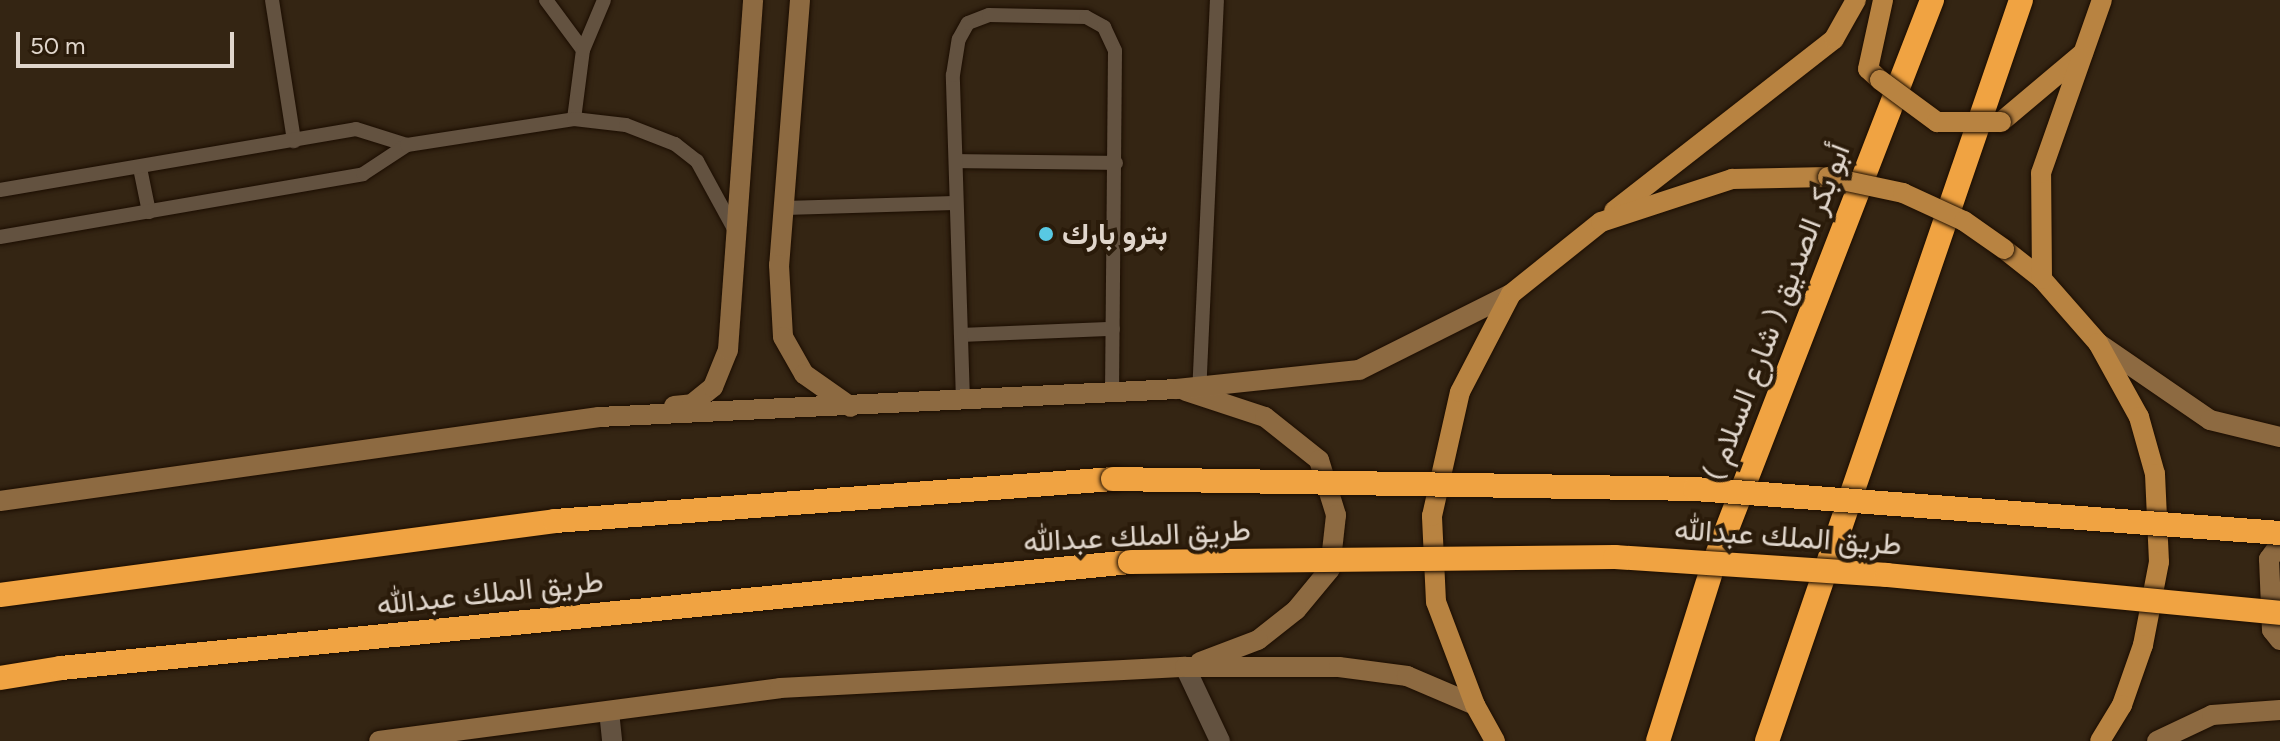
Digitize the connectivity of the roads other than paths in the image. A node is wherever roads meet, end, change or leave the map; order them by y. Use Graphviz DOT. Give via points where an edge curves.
graph roads {
  1 [pos="272,0"];
  2 [pos="546,0"];
  3 [pos="604,0"];
  4 [pos="753,0"];
  5 [pos="800,0"];
  6 [pos="1217,0"];
  7 [pos="1856,0"];
  8 [pos="1883,0"];
  9 [pos="1932,0"];
  10 [pos="2021,0"];
  11 [pos="2102,0"];
  12 [pos="583,50"];
  13 [pos="2083,53"];
  14 [pos="574,119"];
  15 [pos="294,141"];
  16 [pos="407,145"];
  17 [pos="956,161"];
  18 [pos="1116,163"];
  19 [pos="140,168"];
  20 [pos="0,190"];
  21 [pos="956,203"];
  22 [pos="783,208"];
  23 [pos="149,212"];
  24 [pos="1601,222"];
  25 [pos="736,233"];
  26 [pos="0,237"];
  27 [pos="2042,279"];
  28 [pos="1511,294"];
  29 [pos="1113,329"];
  30 [pos="961,335"];
  31 [pos="2098,343"];
  32 [pos="1200,391"];
  33 [pos="1112,392"];
  34 [pos="963,401"];
  35 [pos="851,407"];
  36 [pos="599,417"];
  37 [pos="2280,437"];
  38 [pos="0,501"];
  39 [pos="2280,533"];
  40 [pos="2280,544"];
  41 [pos="0,595"];
  42 [pos="2280,613"];
  43 [pos="2280,640"];
  44 [pos="1185,667"];
  45 [pos="0,678"];
  46 [pos="1475,705"];
  47 [pos="2280,710"];
  48 [pos="609,711"];
  49 [pos="379,741"];
  50 [pos="612,741"];
  51 [pos="1220,741"];
  52 [pos="1495,741"];
  53 [pos="1658,741"];
  54 [pos="1767,741"];
  55 [pos="2100,741"];
  56 [pos="2157,741"];
  1 -- 15 [label="lane"];
  2 -- 12 [label="lane"];
  3 -- 12 [label="lane"];
  4 -- 25 [label="main road"];
  5 -- 22 [label="main road"];
  6 -- 32 [label="lane"];
  7 -- 24 [label="main road" via="1834,39"];
  8 -- 13 [label="main road, bridge" via="1868,69 1937,122 2001,122"];
  9 -- 53 [label="highway, ( شارع السلام ) أبو بكر الصديق" via="1713,565"];
  10 -- 54 [label="highway"];
  11 -- 13 [label="main road"];
  12 -- 14 [label="lane"];
  13 -- 27 [label="main road" via="2041,173"];
  14 -- 16 [label="lane"];
  14 -- 25 [label="lane" via="626,125 675,144 697,161"];
  15 -- 16 [label="lane" via="356,129"];
  15 -- 19 [label="lane"];
  16 -- 23 [label="lane" via="363,174"];
  17 -- 18 [label="lane"];
  17 -- 18 [label="lane" via="953,75 959,39 968,23 989,15 1086,17 1104,27 1116,62"];
  17 -- 21 [label="lane"];
  18 -- 29 [label="lane"];
  19 -- 20 [label="lane"];
  19 -- 23 [label="lane"];
  21 -- 22 [label="lane"];
  21 -- 30 [label="lane"];
  22 -- 35 [label="main road" via="783,337 804,374"];
  23 -- 26 [label="lane"];
  24 -- 27 [label="main road, bridge" via="1732,179 1828,177 1903,193 1964,221"];
  24 -- 28 [label="main road"];
  25 -- 36 [label="main road" via="728,350 713,387 692,404"];
  27 -- 31 [label="main road"];
  28 -- 32 [label="main road" via="1359,370"];
  28 -- 46 [label="main road" via="1460,392 1432,516 1436,602"];
  29 -- 30 [label="lane"];
  29 -- 33 [label="lane"];
  30 -- 34 [label="lane"];
  31 -- 37 [label="main road" via="2210,420"];
  31 -- 55 [label="main road" via="2139,417 2155,474 2159,562 2143,645 2122,705"];
  32 -- 33 [label="main road"];
  32 -- 44 [label="main road" via="1265,417 1319,460 1336,515 1330,569 1296,610 1258,640"];
  33 -- 34 [label="main road"];
  34 -- 35 [label="main road"];
  35 -- 36 [label="main road"];
  36 -- 38 [label="main road"];
  39 -- 41 [label="highway, طريق الملك عبدالله, bridge" via="1695,489 1113,479 555,521"];
  40 -- 43 [label="main road" via="2269,559 2272,630"];
  42 -- 45 [label="highway, طريق الملك عبدالله, bridge" via="1887,575 1615,557 1130,562"];
  44 -- 46 [label="main road" via="1339,667 1407,676"];
  44 -- 48 [label="main road" via="780,688"];
  44 -- 51 [label="street"];
  46 -- 52 [label="main road"];
  47 -- 56 [label="main road" via="2212,715"];
  48 -- 49 [label="main road"];
  48 -- 50 [label="street"];
}
